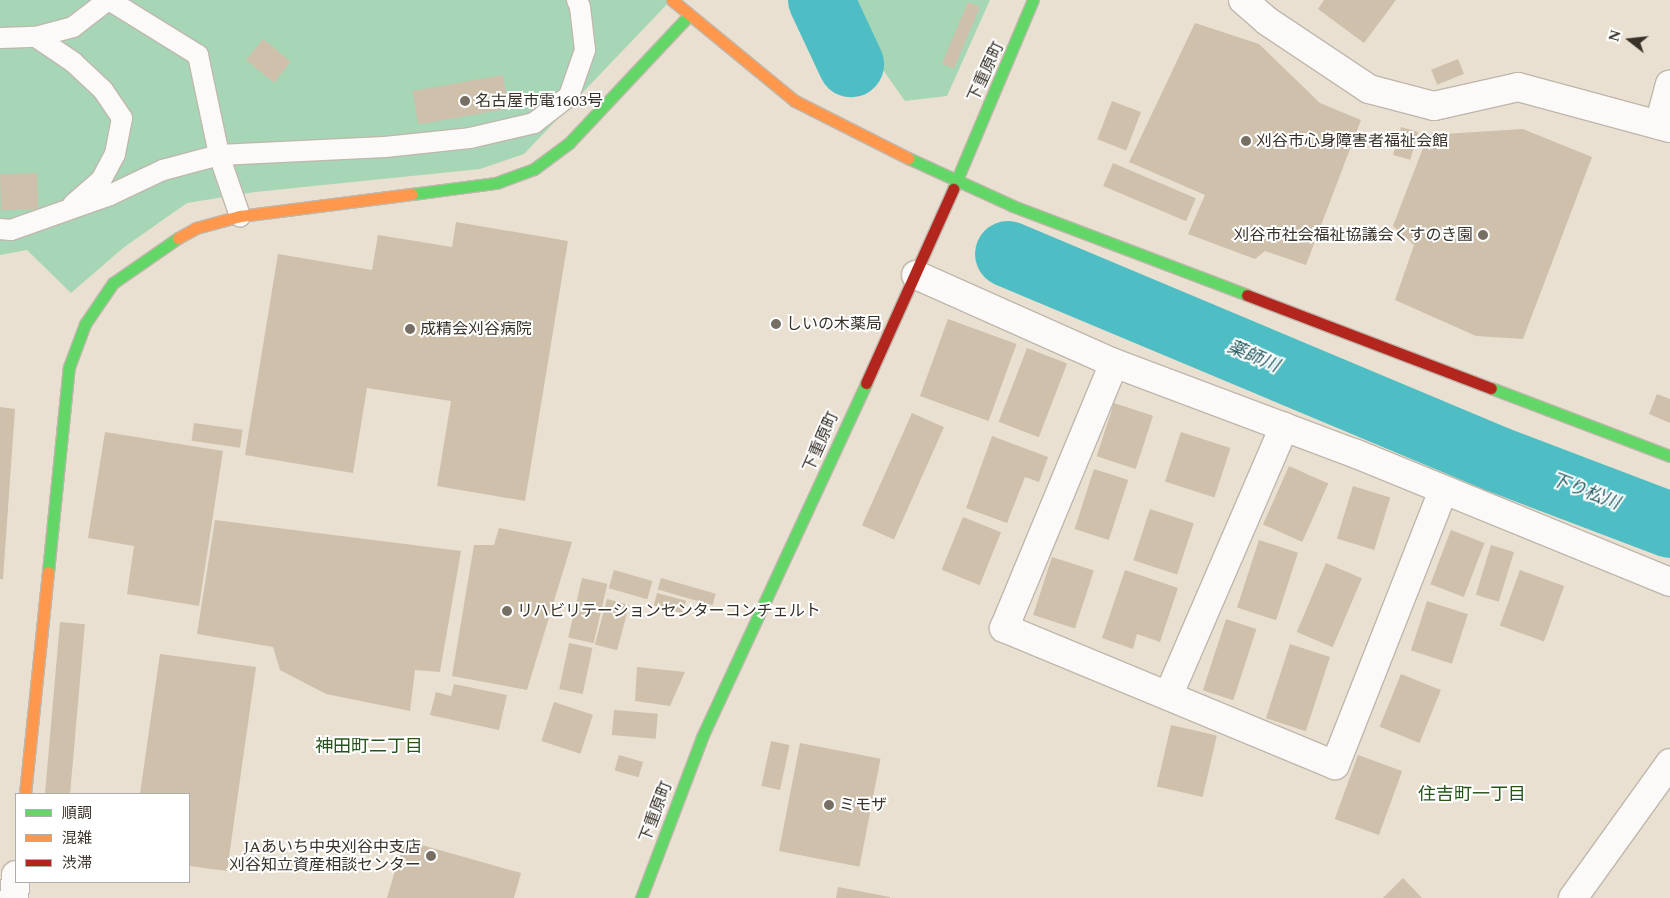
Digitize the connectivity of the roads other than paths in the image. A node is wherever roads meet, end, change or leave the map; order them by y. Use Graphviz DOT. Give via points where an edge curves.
graph roads {
  1 [pos="108,0"];
  2 [pos="576,0"];
  3 [pos="672,0"];
  4 [pos="1033,0"];
  5 [pos="1243,0"];
  6 [pos="689,15"];
  7 [pos="36,37"];
  8 [pos="0,38"];
  9 [pos="1670,84"];
  10 [pos="1664,127"];
  11 [pos="219,155"];
  12 [pos="956,182"];
  13 [pos="64,212"];
  14 [pos="240,216"];
  15 [pos="0,229"];
  16 [pos="916,275"];
  17 [pos="1114,363"];
  18 [pos="1284,427"];
  19 [pos="1670,456"];
  20 [pos="1443,491"];
  21 [pos="1670,582"];
  22 [pos="1169,694"];
  23 [pos="1670,763"];
  24 [pos="25,793"];
  25 [pos="15,883"];
  26 [pos="14,898"];
  27 [pos="641,898"];
  28 [pos="1574,898"];
  1 -- 7 [label="lane" via="73,27"];
  1 -- 11 [label="lane" via="198,55"];
  2 -- 11 [label="lane" via="580,7 584,50 569,96 534,123 470,138 385,147"];
  3 -- 6 [label="street"];
  4 -- 12 [label="street, 下重原町"];
  5 -- 10 [label="street" via="1267,21 1369,89 1434,106 1518,87"];
  6 -- 12 [label="street" via="795,101"];
  6 -- 14 [label="street" via="569,143 534,169 496,183"];
  7 -- 8 [label="lane"];
  7 -- 13 [label="lane" via="104,90 122,118 115,154 101,180"];
  9 -- 10 [label="street"];
  11 -- 13 [label="lane" via="163,170"];
  11 -- 14 [label="lane"];
  12 -- 16 [label="street, 下重原町"];
  12 -- 19 [label="street"];
  13 -- 15 [label="lane" via="11,230"];
  14 -- 24 [label="street" via="196,228 155,250 113,283 85,324 69,368"];
  16 -- 17 [label="street"];
  16 -- 27 [label="street, 下重原町" via="702,737"];
  17 -- 18 [label="street"];
  17 -- 22 [label="street" via="1004,628"];
  18 -- 20 [label="street"];
  18 -- 22 [label="street"];
  20 -- 21 [label="street"];
  20 -- 22 [label="street" via="1335,765"];
  23 -- 28 [label="street"];
  25 -- 26 [label="street"];
}
